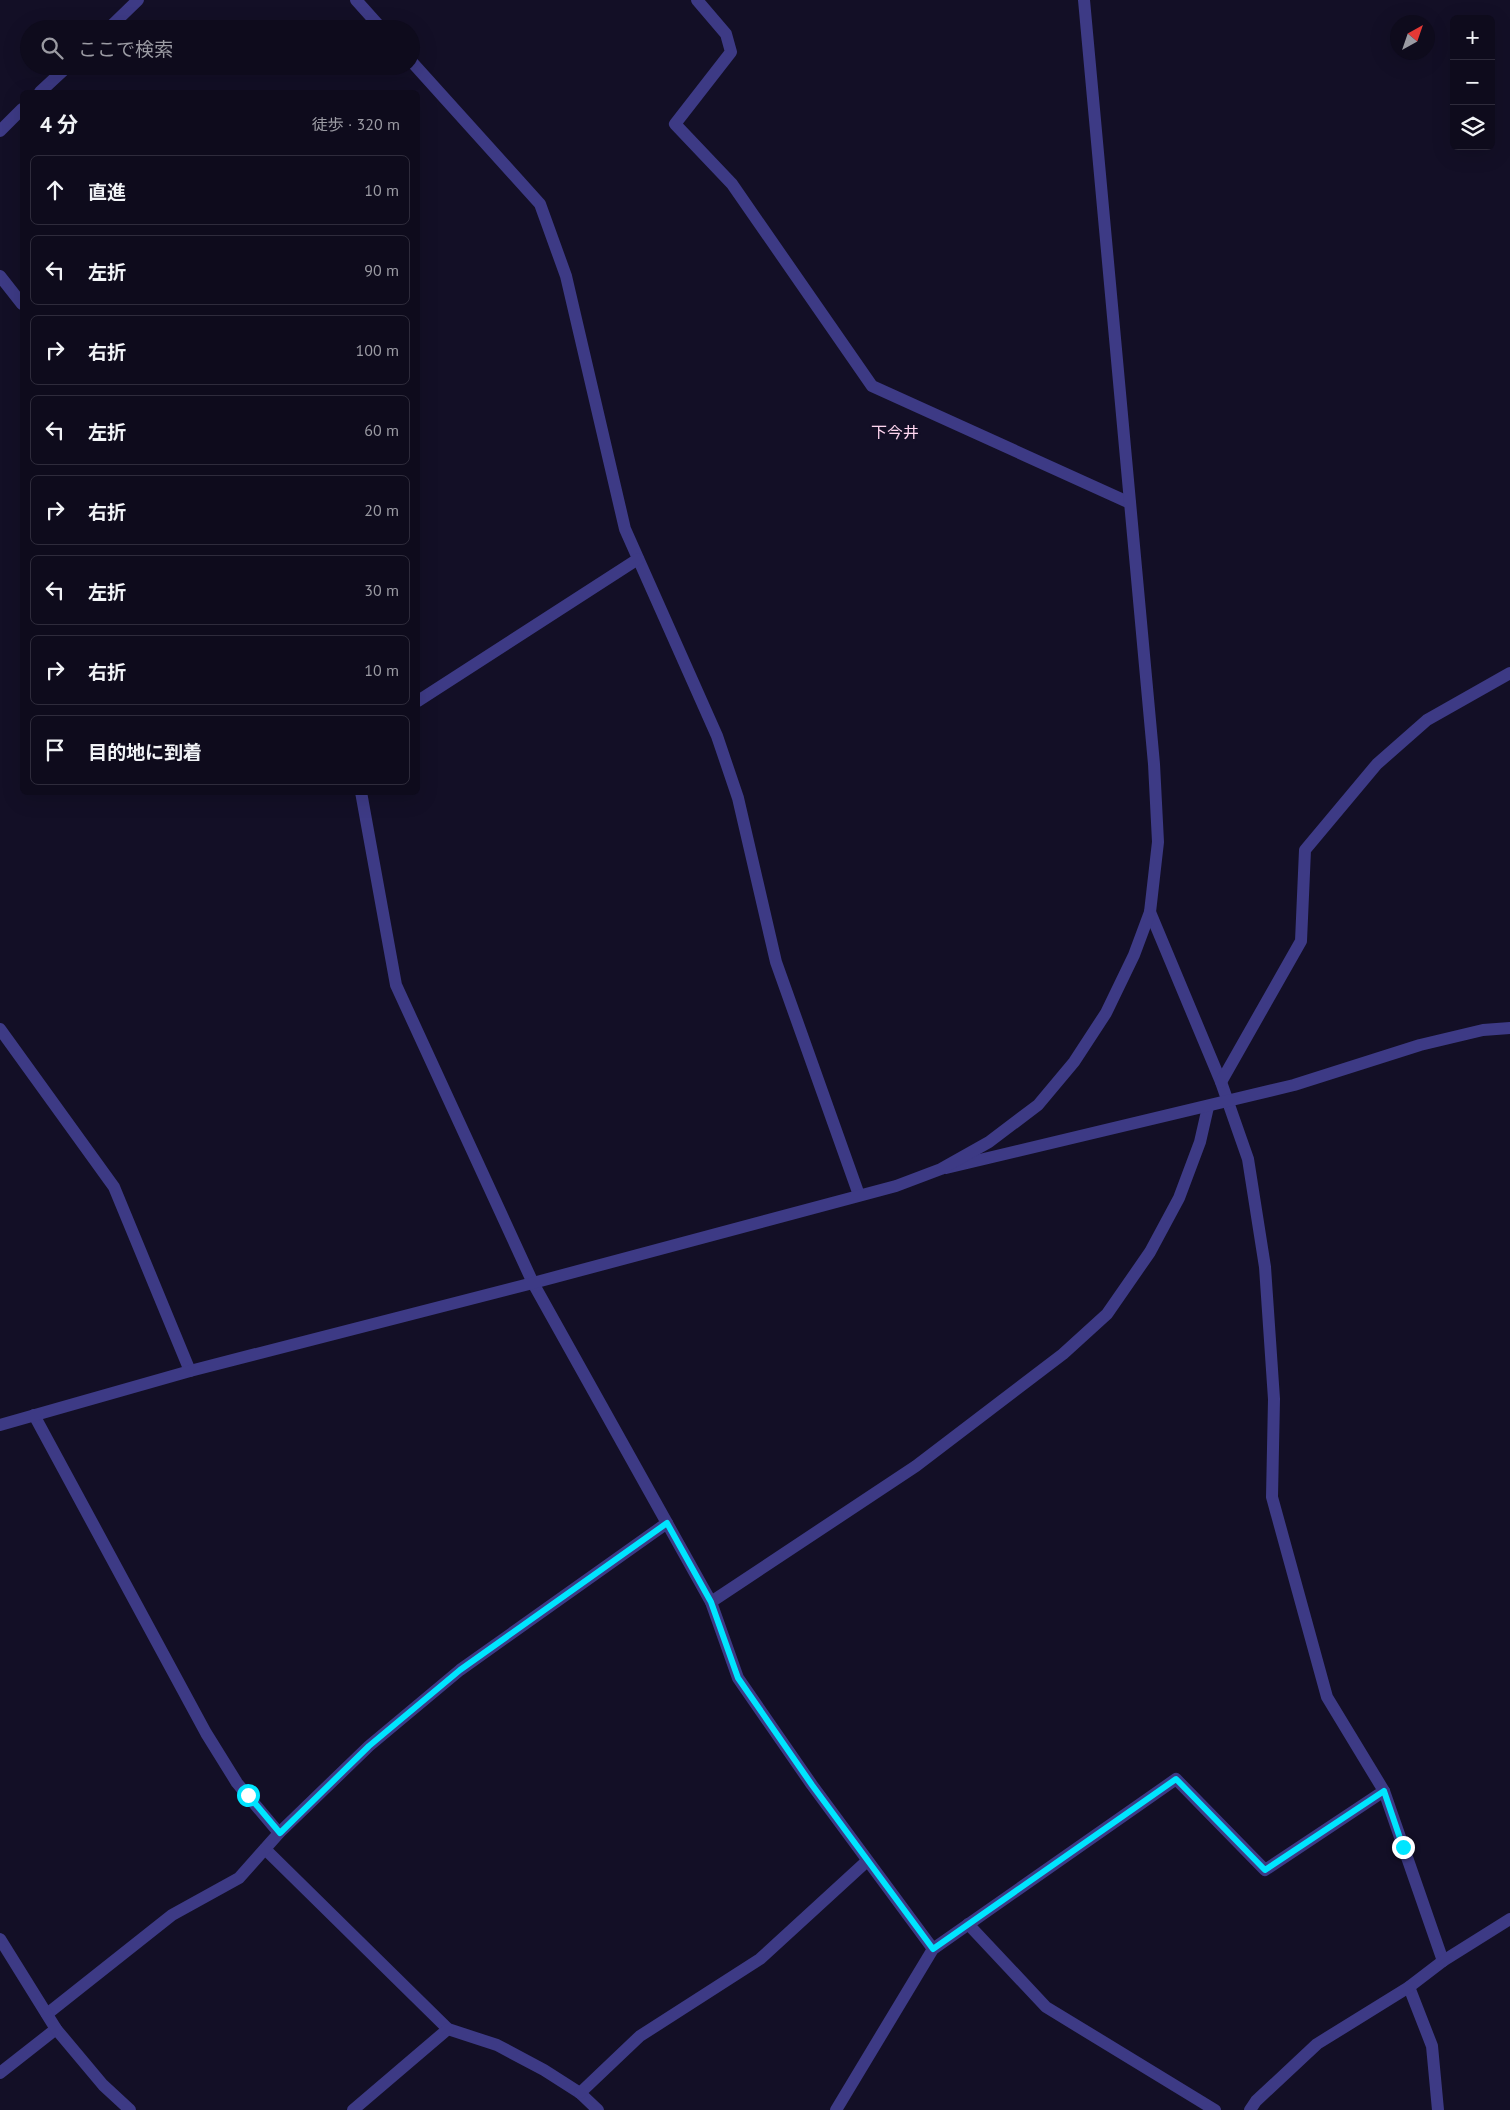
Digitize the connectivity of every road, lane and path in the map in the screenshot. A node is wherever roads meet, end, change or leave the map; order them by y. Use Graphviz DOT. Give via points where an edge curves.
graph roads {
  1 [pos="138,0"];
  2 [pos="356,0"];
  3 [pos="697,0"];
  4 [pos="1084,0"];
  5 [pos="117,20"];
  6 [pos="374,20"];
  7 [pos="420,71"];
  8 [pos="58,75"];
  9 [pos="42,90"];
  10 [pos="20,111"];
  11 [pos="0,131"];
  12 [pos="0,276"];
  13 [pos="20,301"];
  14 [pos="1130,503"];
  15 [pos="638,560"];
  16 [pos="1510,673"];
  17 [pos="420,700"];
  18 [pos="362,795"];
  19 [pos="1150,912"];
  20 [pos="1510,1028"];
  21 [pos="0,1029"];
  22 [pos="1221,1082"];
  23 [pos="1228,1102"];
  24 [pos="1208,1107"];
  25 [pos="941,1169"];
  26 [pos="859,1195"];
  27 [pos="533,1283"];
  28 [pos="190,1371"];
  29 [pos="34,1415"];
  30 [pos="0,1425"];
  31 [pos="667,1523"];
  32 [pos="711,1602"];
  33 [pos="1384,1791"];
  34 [pos="280,1833"];
  35 [pos="265,1849"];
  36 [pos="867,1860"];
  37 [pos="1510,1919"];
  38 [pos="968,1924"];
  39 [pos="0,1940"];
  40 [pos="933,1949"];
  41 [pos="1443,1961"];
  42 [pos="1409,1987"];
  43 [pos="47,2014"];
  44 [pos="56,2029"];
  45 [pos="448,2029"];
  46 [pos="0,2073"];
  47 [pos="580,2093"];
  48 [pos="841,2108"];
  49 [pos="130,2110"];
  50 [pos="353,2110"];
  51 [pos="598,2110"];
  52 [pos="1215,2110"];
  53 [pos="1250,2110"];
  54 [pos="1438,2110"];
  1 -- 5 [label="street"];
  2 -- 6 [label="street"];
  3 -- 14 [label="street" via="726,34 732,52 675,124 732,184 872,386"];
  4 -- 14 [label="street"];
  7 -- 15 [label="street" via="540,204 566,276 625,529"];
  8 -- 9 [label="street"];
  10 -- 11 [label="street"];
  12 -- 13 [label="street"];
  14 -- 19 [label="street" via="1158,842"];
  15 -- 17 [label="street"];
  15 -- 26 [label="street" via="718,736 738,798 776,962"];
  16 -- 22 [label="street" via="1420,726 1377,764 1304,850 1301,941"];
  18 -- 27 [label="street" via="396,985"];
  19 -- 22 [label="street"];
  19 -- 25 [label="street" via="1134,955 1106,1013 1074,1062 1038,1105 989,1142"];
  20 -- 23 [label="street" via="1483,1030 1420,1045"];
  21 -- 28 [label="street" via="114,1187"];
  22 -- 23 [label="street"];
  23 -- 24 [label="street"];
  23 -- 33 [label="street" via="1248,1159 1266,1267 1274,1399 1272,1496 1327,1697"];
  24 -- 25 [label="street"];
  24 -- 32 [label="street" via="1200,1142 1179,1198 1150,1252 1107,1314 1063,1354 916,1466"];
  25 -- 26 [label="street" via="896,1186"];
  26 -- 27 [label="street"];
  27 -- 28 [label="street"];
  27 -- 31 [label="street"];
  28 -- 29 [label="street"];
  29 -- 30 [label="street"];
  29 -- 34 [label="street" via="206,1733 237,1783"];
  31 -- 32 [label="street"];
  31 -- 34 [label="street" via="460,1670 369,1746"];
  32 -- 36 [label="street" via="738,1678"];
  33 -- 38 [label="street" via="1265,1870 1176,1779"];
  33 -- 41 [label="street"];
  34 -- 35 [label="street"];
  35 -- 43 [label="street" via="239,1878 172,1915"];
  35 -- 45 [label="street"];
  36 -- 40 [label="street"];
  36 -- 47 [label="street" via="760,1959 640,2036"];
  37 -- 41 [label="street"];
  38 -- 40 [label="street"];
  38 -- 52 [label="street" via="1046,2007"];
  39 -- 43 [label="street"];
  40 -- 48 [label="street"];
  41 -- 42 [label="street"];
  42 -- 53 [label="street" via="1317,2044"];
  42 -- 54 [label="street" via="1432,2046"];
  43 -- 44 [label="street"];
  44 -- 46 [label="street"];
  44 -- 49 [label="street" via="102,2085"];
  45 -- 47 [label="street" via="497,2045"];
  45 -- 50 [label="street"];
  47 -- 51 [label="street"];
}
